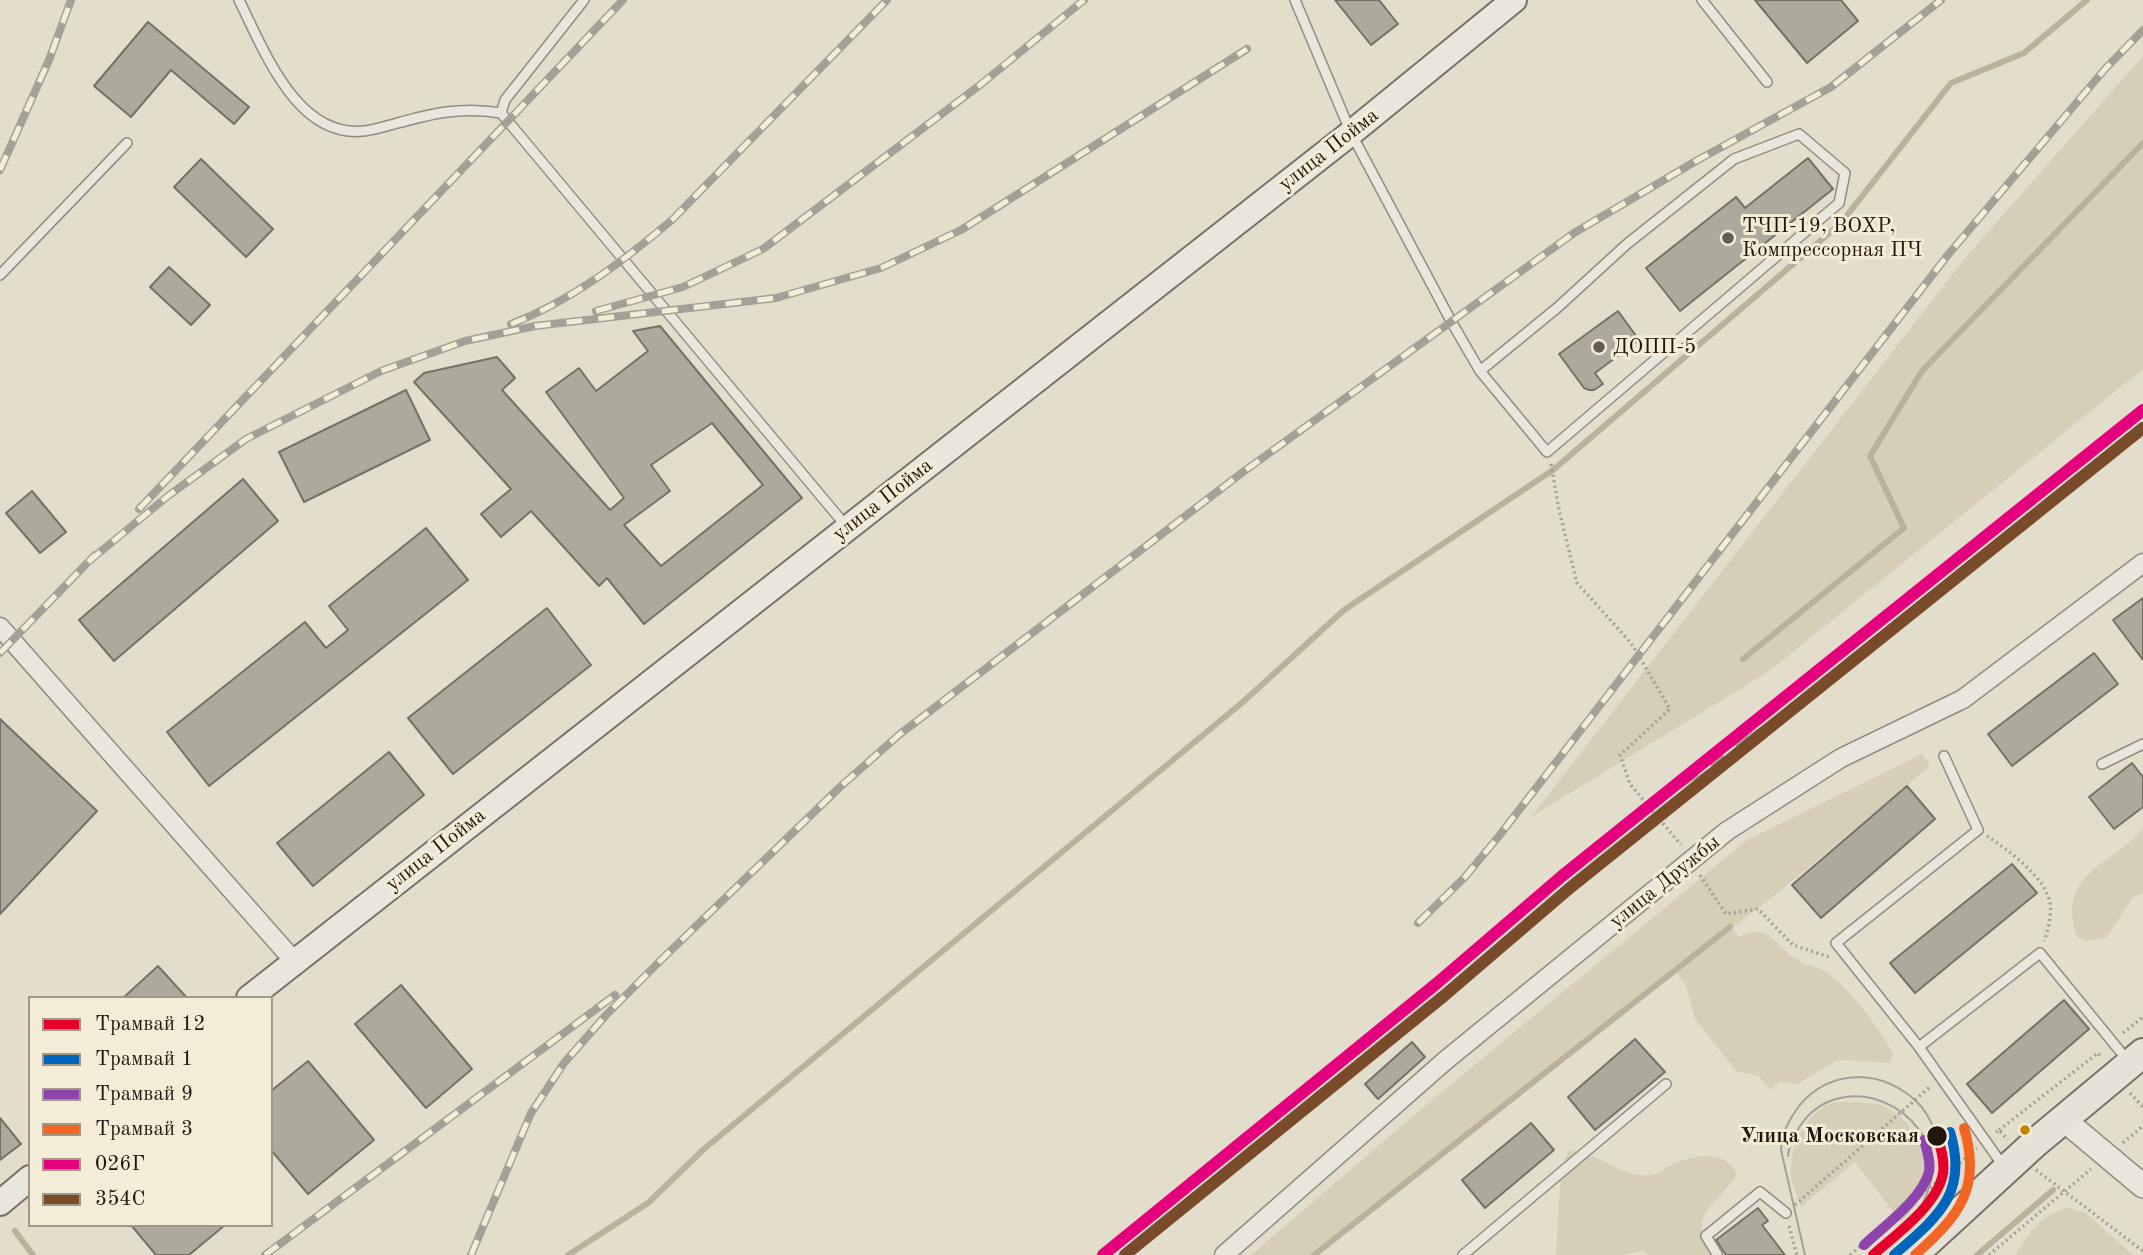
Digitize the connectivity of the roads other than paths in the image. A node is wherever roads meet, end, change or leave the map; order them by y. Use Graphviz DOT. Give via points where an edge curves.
graph roads {
  1 [pos="239,0"];
  2 [pos="584,0"];
  3 [pos="1295,0"];
  4 [pos="1514,0"];
  5 [pos="1702,0"];
  6 [pos="1767,82"];
  7 [pos="501,113"];
  8 [pos="1351,133"];
  9 [pos="127,143"];
  10 [pos="0,275"];
  11 [pos="1480,371"];
  12 [pos="848,527"];
  13 [pos="2143,563"];
  14 [pos="0,627"];
  15 [pos="2143,744"];
  16 [pos="1944,756"];
  17 [pos="2102,764"];
  18 [pos="294,961"];
  19 [pos="252,996"];
  20 [pos="1919,1047"];
  21 [pos="2136,1058"];
  22 [pos="1666,1084"];
  23 [pos="2063,1119"];
  24 [pos="2008,1155"];
  25 [pos="28,1180"];
  26 [pos="2143,1186"];
  27 [pos="0,1203"];
  28 [pos="1786,1213"];
  29 [pos="1717,1254"];
  30 [pos="1224,1255"];
  31 [pos="1463,1255"];
  32 [pos="1913,1255"];
  1 -- 7 [label="lane" via="276,75 297,102 326,125 360,131 473,108"];
  2 -- 7 [label="lane" via="505,100"];
  3 -- 8 [label="lane"];
  4 -- 8 [label="main road, улица Пойма"];
  5 -- 6 [label="lane"];
  7 -- 12 [label="lane"];
  8 -- 11 [label="lane"];
  8 -- 12 [label="main road, улица Пойма"];
  9 -- 10 [label="lane"];
  11 -- 11 [label="lane" via="1734,159 1799,134 1845,173 1839,203 1547,452"];
  12 -- 18 [label="main road, улица Пойма"];
  13 -- 30 [label="street, улица Дружбы" via="1963,699 1841,758 1727,831 1446,1060"];
  14 -- 18 [label="street"];
  15 -- 17 [label="lane"];
  16 -- 20 [label="lane" via="1979,830 1836,943"];
  18 -- 19 [label="main road, улица Пойма"];
  20 -- 21 [label="lane" via="2040,953"];
  20 -- 24 [label="lane" via="1986,1141"];
  21 -- 23 [label="main road"];
  22 -- 31 [label="lane"];
  23 -- 24 [label="main road"];
  23 -- 26 [label="street"];
  24 -- 32 [label="main road"];
  25 -- 27 [label="main road"];
  28 -- 29 [label="lane" via="1760,1192 1706,1236"];
}
